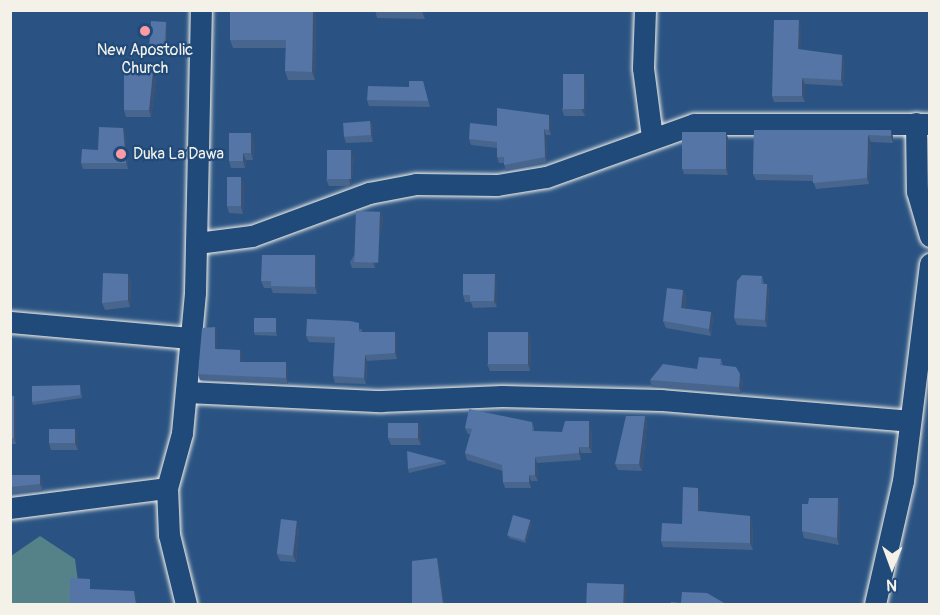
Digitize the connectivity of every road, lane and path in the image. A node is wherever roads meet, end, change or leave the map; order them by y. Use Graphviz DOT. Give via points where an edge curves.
graph roads {
  1 [pos="201,10"];
  2 [pos="645,10"];
  3 [pos="923,124"];
  4 [pos="652,136"];
  5 [pos="930,236"];
  6 [pos="197,243"];
  7 [pos="930,264"];
  8 [pos="10,322"];
  9 [pos="190,338"];
  10 [pos="923,362"];
  11 [pos="187,392"];
  12 [pos="910,421"];
  13 [pos="168,488"];
  14 [pos="10,508"];
  15 [pos="186,604"];
  16 [pos="875,604"];
  1 -- 6 [label="street"];
  2 -- 4 [label="street" via="643,68"];
  3 -- 4 [label="street" via="694,124"];
  3 -- 5 [label="street" via="917,191"];
  4 -- 6 [label="street" via="546,177 497,185 416,184 369,193 252,236"];
  6 -- 9 [label="street"];
  7 -- 10 [label="street"];
  8 -- 9 [label="street"];
  9 -- 11 [label="street"];
  10 -- 12 [label="street"];
  11 -- 12 [label="street" via="381,401 502,396 661,400"];
  11 -- 13 [label="street"];
  12 -- 16 [label="street" via="888,565"];
  13 -- 14 [label="street"];
  13 -- 15 [label="street" via="169,536"];
}
